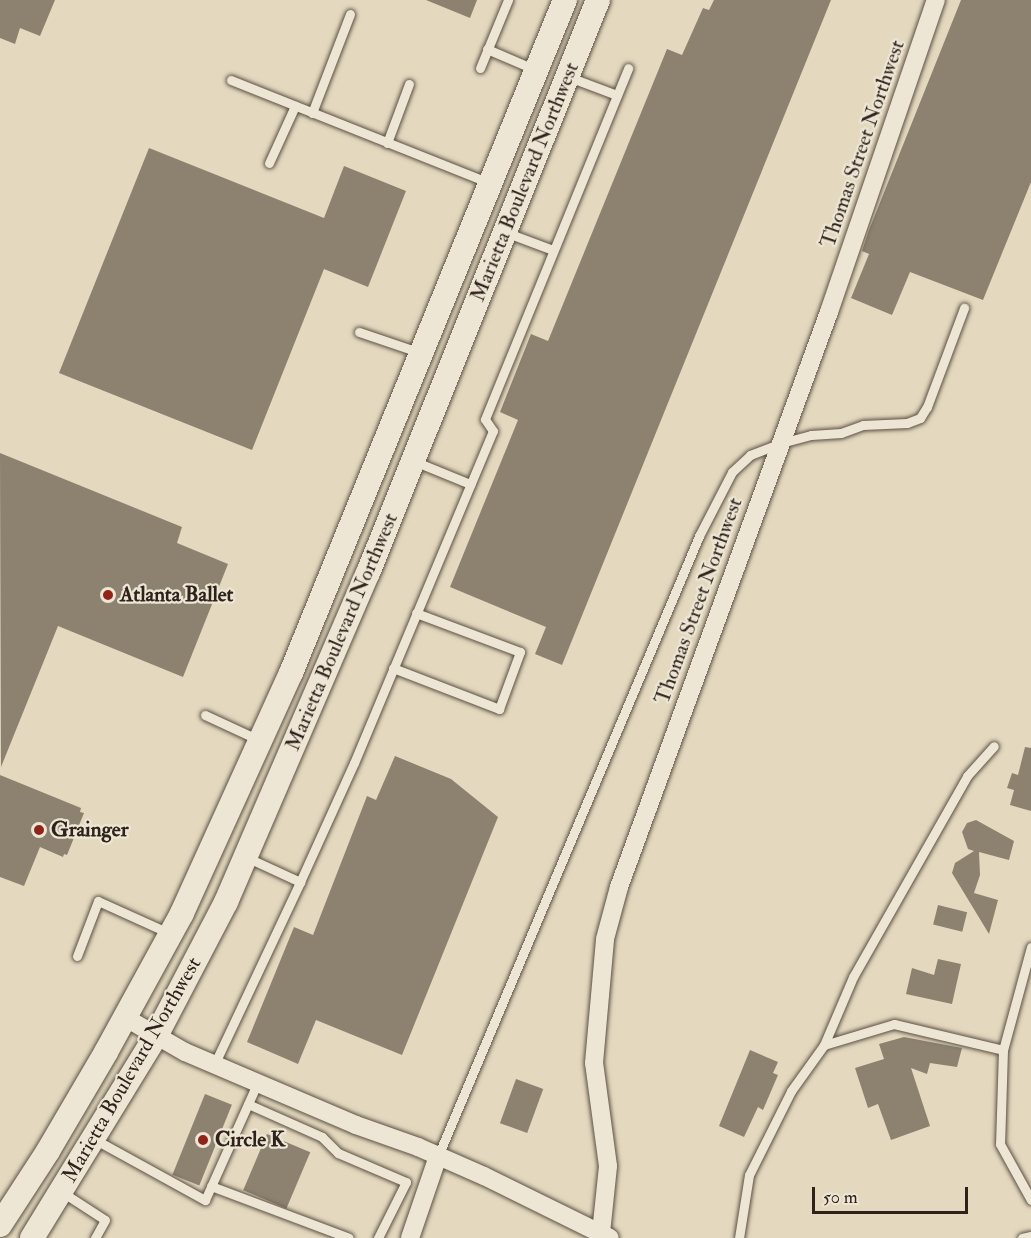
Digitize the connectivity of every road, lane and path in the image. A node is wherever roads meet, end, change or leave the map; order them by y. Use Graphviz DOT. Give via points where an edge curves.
graph roads {
  1 [pos="508,0"];
  2 [pos="565,0"];
  3 [pos="598,0"];
  4 [pos="936,0"];
  5 [pos="350,14"];
  6 [pos="487,49"];
  7 [pos="480,68"];
  8 [pos="628,68"];
  9 [pos="537,70"];
  10 [pos="567,76"];
  11 [pos="231,80"];
  12 [pos="409,84"];
  13 [pos="617,95"];
  14 [pos="295,106"];
  15 [pos="312,113"];
  16 [pos="387,143"];
  17 [pos="269,163"];
  18 [pos="490,183"];
  19 [pos="505,232"];
  20 [pos="554,250"];
  21 [pos="964,308"];
  22 [pos="359,332"];
  23 [pos="421,353"];
  24 [pos="781,443"];
  25 [pos="413,460"];
  26 [pos="470,484"];
  27 [pos="416,613"];
  28 [pos="393,668"];
  29 [pos="205,715"];
  30 [pos="261,741"];
  31 [pos="994,746"];
  32 [pos="246,857"];
  33 [pos="300,882"];
  34 [pos="171,934"];
  35 [pos="1031,947"];
  36 [pos="77,956"];
  37 [pos="126,1018"];
  38 [pos="156,1036"];
  39 [pos="824,1045"];
  40 [pos="1003,1050"];
  41 [pos="214,1065"];
  42 [pos="257,1084"];
  43 [pos="248,1104"];
  44 [pos="94,1139"];
  45 [pos="438,1156"];
  46 [pos="211,1186"];
  47 [pos="62,1192"];
  48 [pos="1031,1200"];
  49 [pos="0,1225"];
  50 [pos="605,1236"];
  51 [pos="1031,1236"];
  52 [pos="32,1238"];
  53 [pos="95,1238"];
  54 [pos="349,1238"];
  55 [pos="378,1238"];
  56 [pos="410,1238"];
  57 [pos="739,1238"];
  58 [pos="1022,1238"];
  1 -- 6 [label="lane"];
  2 -- 9 [label="main road"];
  3 -- 10 [label="main road, Marietta Boulevard Northwest"];
  4 -- 24 [label="street, Thomas Street Northwest"];
  5 -- 15 [label="lane"];
  6 -- 7 [label="lane"];
  6 -- 9 [label="lane"];
  8 -- 13 [label="lane"];
  9 -- 18 [label="main road"];
  10 -- 13 [label="lane"];
  10 -- 19 [label="main road, Marietta Boulevard Northwest"];
  11 -- 14 [label="lane"];
  12 -- 16 [label="lane"];
  13 -- 20 [label="lane"];
  14 -- 15 [label="lane"];
  14 -- 17 [label="lane"];
  15 -- 16 [label="lane"];
  16 -- 18 [label="lane"];
  18 -- 23 [label="main road"];
  19 -- 20 [label="lane"];
  19 -- 25 [label="main road, Marietta Boulevard Northwest"];
  20 -- 26 [label="lane" via="485,419 493,431"];
  21 -- 24 [label="lane" via="920,418 907,423 863,425 841,434 811,435"];
  22 -- 23 [label="lane"];
  23 -- 30 [label="main road"];
  24 -- 45 [label="lane" via="750,455 732,472 699,536"];
  24 -- 50 [label="street, Thomas Street Northwest" via="619,886 605,939 594,1063 608,1166"];
  25 -- 26 [label="lane"];
  25 -- 32 [label="main road, Marietta Boulevard Northwest"];
  26 -- 27 [label="lane"];
  27 -- 28 [label="lane"];
  27 -- 28 [label="lane" via="520,652 499,709"];
  28 -- 33 [label="lane"];
  29 -- 30 [label="lane"];
  30 -- 34 [label="main road"];
  31 -- 39 [label="lane" via="961,786 853,977"];
  32 -- 33 [label="lane"];
  32 -- 38 [label="main road, Marietta Boulevard Northwest"];
  33 -- 41 [label="lane"];
  34 -- 36 [label="lane" via="98,901"];
  34 -- 37 [label="main road"];
  35 -- 40 [label="lane"];
  37 -- 38 [label="street"];
  37 -- 49 [label="main road"];
  38 -- 41 [label="street"];
  38 -- 44 [label="main road, Marietta Boulevard Northwest"];
  39 -- 40 [label="lane" via="894,1024"];
  39 -- 57 [label="lane" via="791,1091 750,1175"];
  40 -- 48 [label="lane" via="1000,1144"];
  41 -- 42 [label="street"];
  42 -- 43 [label="lane"];
  42 -- 45 [label="street"];
  43 -- 46 [label="lane"];
  43 -- 55 [label="lane" via="322,1137 338,1154 406,1182"];
  44 -- 46 [label="lane" via="205,1200"];
  44 -- 47 [label="main road, Marietta Boulevard Northwest"];
  45 -- 50 [label="street"];
  45 -- 56 [label="street"];
  46 -- 54 [label="lane"];
  47 -- 52 [label="main road, Marietta Boulevard Northwest"];
  47 -- 53 [label="lane" via="105,1220"];
  51 -- 58 [label="lane"];
}
